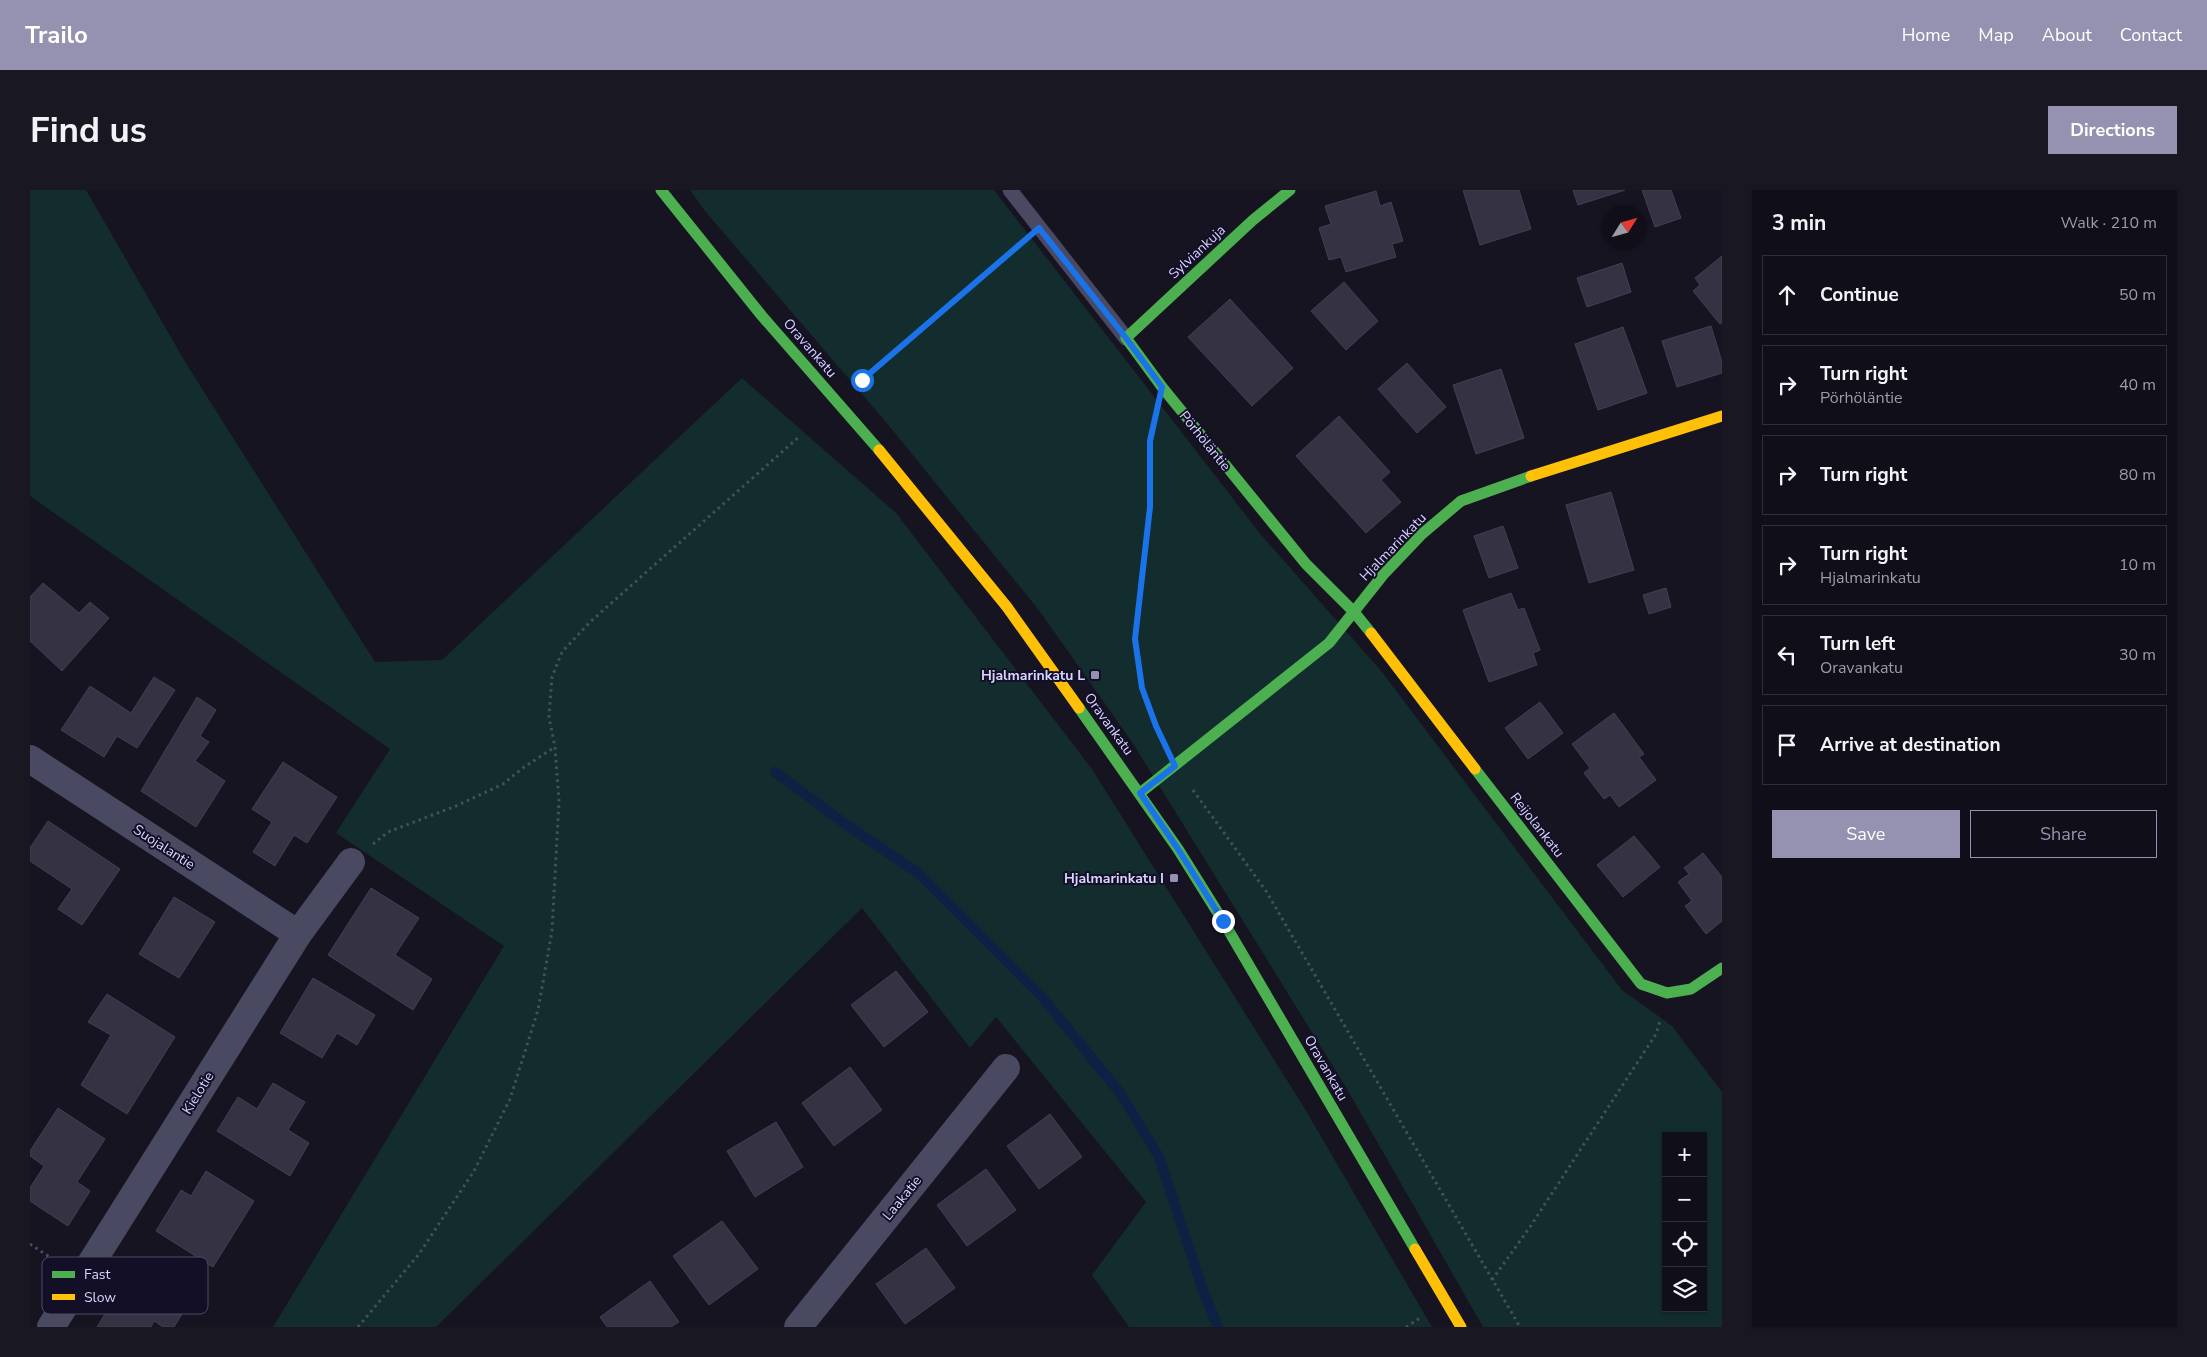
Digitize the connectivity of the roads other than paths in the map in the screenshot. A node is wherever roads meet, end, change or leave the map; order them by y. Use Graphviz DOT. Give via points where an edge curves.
graph roads {
  1 [pos="661,190"];
  2 [pos="1010,190"];
  3 [pos="1290,190"];
  4 [pos="1126,338"];
  5 [pos="1722,416"];
  6 [pos="1354,612"];
  7 [pos="30,760"];
  8 [pos="1140,793"];
  9 [pos="351,862"];
  10 [pos="298,934"];
  11 [pos="1722,968"];
  12 [pos="1006,1068"];
  13 [pos="95,1257"];
  14 [pos="59,1314"];
  15 [pos="51,1327"];
  16 [pos="798,1327"];
  17 [pos="1461,1327"];
  1 -- 8 [label="street, Oravankatu" via="762,316 875,444 1007,607"];
  2 -- 4 [label="lane, Pörhöläntie"];
  3 -- 4 [label="street, Sylviankuja" via="1253,220"];
  4 -- 6 [label="street, Pörhöläntie" via="1306,564"];
  5 -- 6 [label="street, Hjalmarinkatu" via="1567,463 1461,502 1422,534"];
  6 -- 8 [label="street, Hjalmarinkatu" via="1329,642"];
  6 -- 11 [label="street, Reijolankatu" via="1641,984 1667,993 1691,989"];
  7 -- 10 [label="street, Suojalantie"];
  8 -- 17 [label="street, Oravankatu" via="1223,921"];
  9 -- 10 [label="street, Kielotie"];
  10 -- 13 [label="street, Kielotie"];
  12 -- 16 [label="street, Laakatie"];
  14 -- 15 [label="street, Kielotie"];
}
